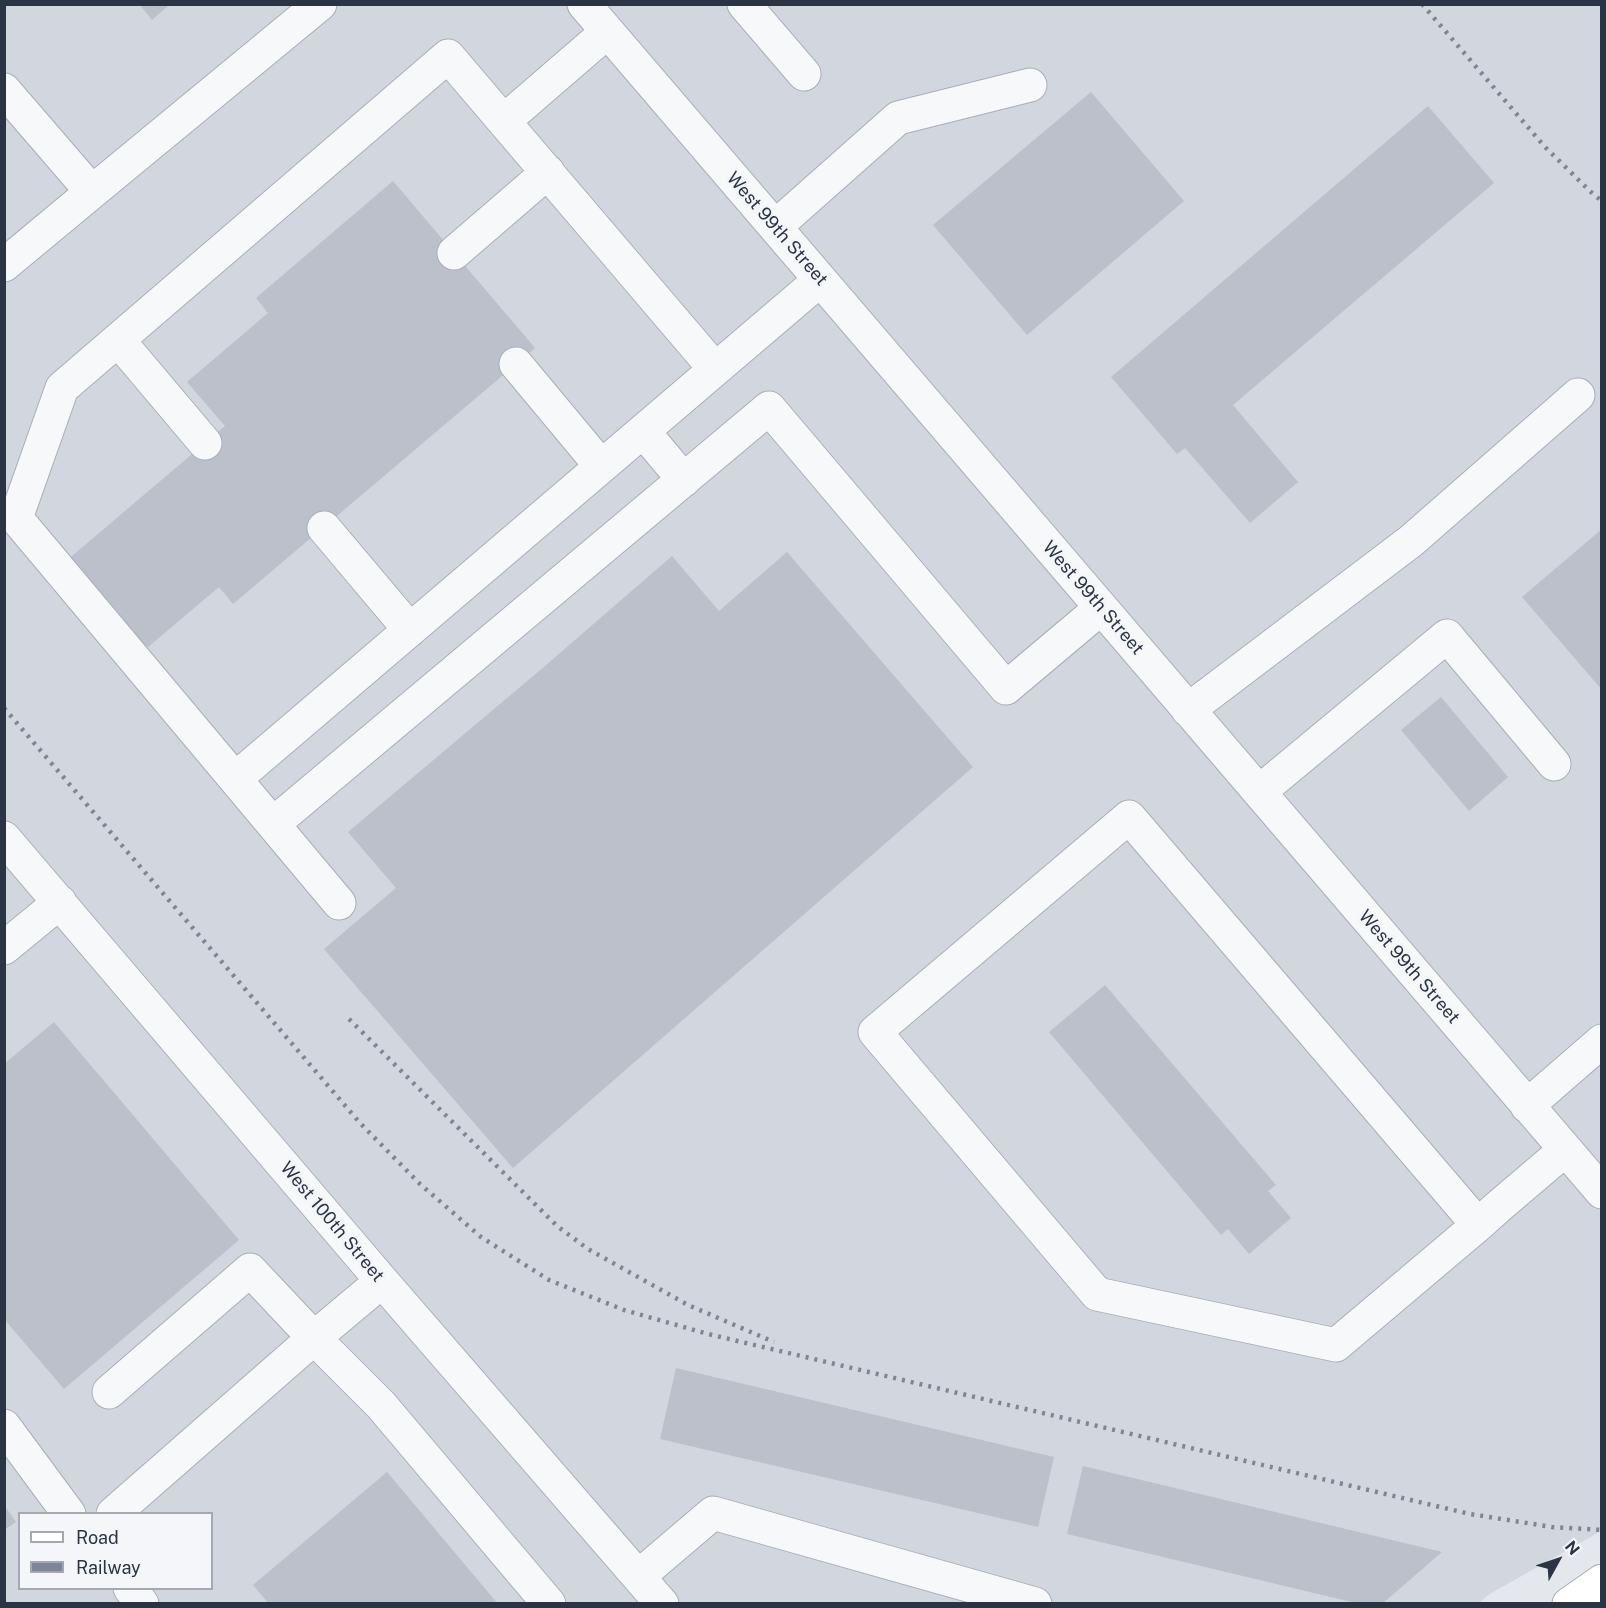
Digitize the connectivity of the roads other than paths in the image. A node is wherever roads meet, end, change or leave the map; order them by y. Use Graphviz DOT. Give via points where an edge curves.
graph roads {
  1 [pos="320,4"];
  2 [pos="584,4"];
  3 [pos="744,4"];
  4 [pos="607,32"];
  5 [pos="804,74"];
  6 [pos="1030,85"];
  7 [pos="4,90"];
  8 [pos="504,122"];
  9 [pos="548,172"];
  10 [pos="92,192"];
  11 [pos="775,227"];
  12 [pos="454,253"];
  13 [pos="4,265"];
  14 [pos="820,280"];
  15 [pos="118,340"];
  16 [pos="516,364"];
  17 [pos="716,369"];
  18 [pos="1578,395"];
  19 [pos="643,431"];
  20 [pos="205,443"];
  21 [pos="602,466"];
  22 [pos="684,480"];
  23 [pos="324,528"];
  24 [pos="1101,608"];
  25 [pos="410,630"];
  26 [pos="1188,710"];
  27 [pos="1554,764"];
  28 [pos="235,779"];
  29 [pos="1259,792"];
  30 [pos="273,824"];
  31 [pos="4,838"];
  32 [pos="60,902"];
  33 [pos="339,903"];
  34 [pos="4,948"];
  35 [pos="1602,1041"];
  36 [pos="1527,1106"];
  37 [pos="1566,1150"];
  38 [pos="1602,1192"];
  39 [pos="1478,1225"];
  40 [pos="382,1281"];
  41 [pos="314,1338"];
  42 [pos="109,1392"];
  43 [pos="4,1426"];
  44 [pos="68,1512"];
  45 [pos="114,1512"];
  46 [pos="639,1576"];
  47 [pos="1602,1581"];
  48 [pos="132,1590"];
  49 [pos="142,1604"];
  50 [pos="549,1604"];
  51 [pos="662,1604"];
  52 [pos="1035,1604"];
  53 [pos="1569,1604"];
  1 -- 10 [label="street"];
  2 -- 4 [label="street, West 99th Street"];
  3 -- 5 [label="street"];
  4 -- 8 [label="street"];
  4 -- 11 [label="street, West 99th Street"];
  6 -- 11 [label="street" via="898,118"];
  7 -- 10 [label="street"];
  8 -- 9 [label="street"];
  8 -- 15 [label="street" via="448,56"];
  9 -- 12 [label="street"];
  9 -- 17 [label="street"];
  10 -- 13 [label="street"];
  11 -- 14 [label="street, West 99th Street"];
  14 -- 17 [label="street"];
  14 -- 24 [label="street, West 99th Street"];
  15 -- 20 [label="street"];
  15 -- 28 [label="street" via="62,388 16,518"];
  16 -- 21 [label="street"];
  17 -- 19 [label="street"];
  18 -- 26 [label="street" via="1411,541"];
  19 -- 21 [label="street"];
  19 -- 22 [label="street"];
  21 -- 25 [label="street"];
  22 -- 24 [label="street" via="769,408 1006,688"];
  22 -- 30 [label="street"];
  23 -- 25 [label="street"];
  24 -- 26 [label="street, West 99th Street"];
  25 -- 28 [label="street"];
  26 -- 29 [label="street, West 99th Street"];
  27 -- 29 [label="street" via="1447,636"];
  28 -- 30 [label="street"];
  29 -- 36 [label="street, West 99th Street"];
  30 -- 33 [label="street"];
  31 -- 32 [label="street, West 100th Street"];
  32 -- 34 [label="street"];
  32 -- 40 [label="street, West 100th Street"];
  35 -- 36 [label="street"];
  36 -- 37 [label="street, West 99th Street"];
  37 -- 38 [label="street, West 99th Street"];
  37 -- 39 [label="street"];
  39 -- 39 [label="street" via="1336,1345 1097,1294 875,1032 1129,817"];
  40 -- 41 [label="street"];
  40 -- 46 [label="street, West 100th Street"];
  41 -- 42 [label="street" via="250,1270"];
  41 -- 45 [label="street"];
  41 -- 50 [label="street" via="381,1405"];
  43 -- 44 [label="street"];
  46 -- 51 [label="street, West 100th Street"];
  46 -- 52 [label="street" via="713,1513"];
  47 -- 53 [label="main road"];
  48 -- 49 [label="street"];
}
